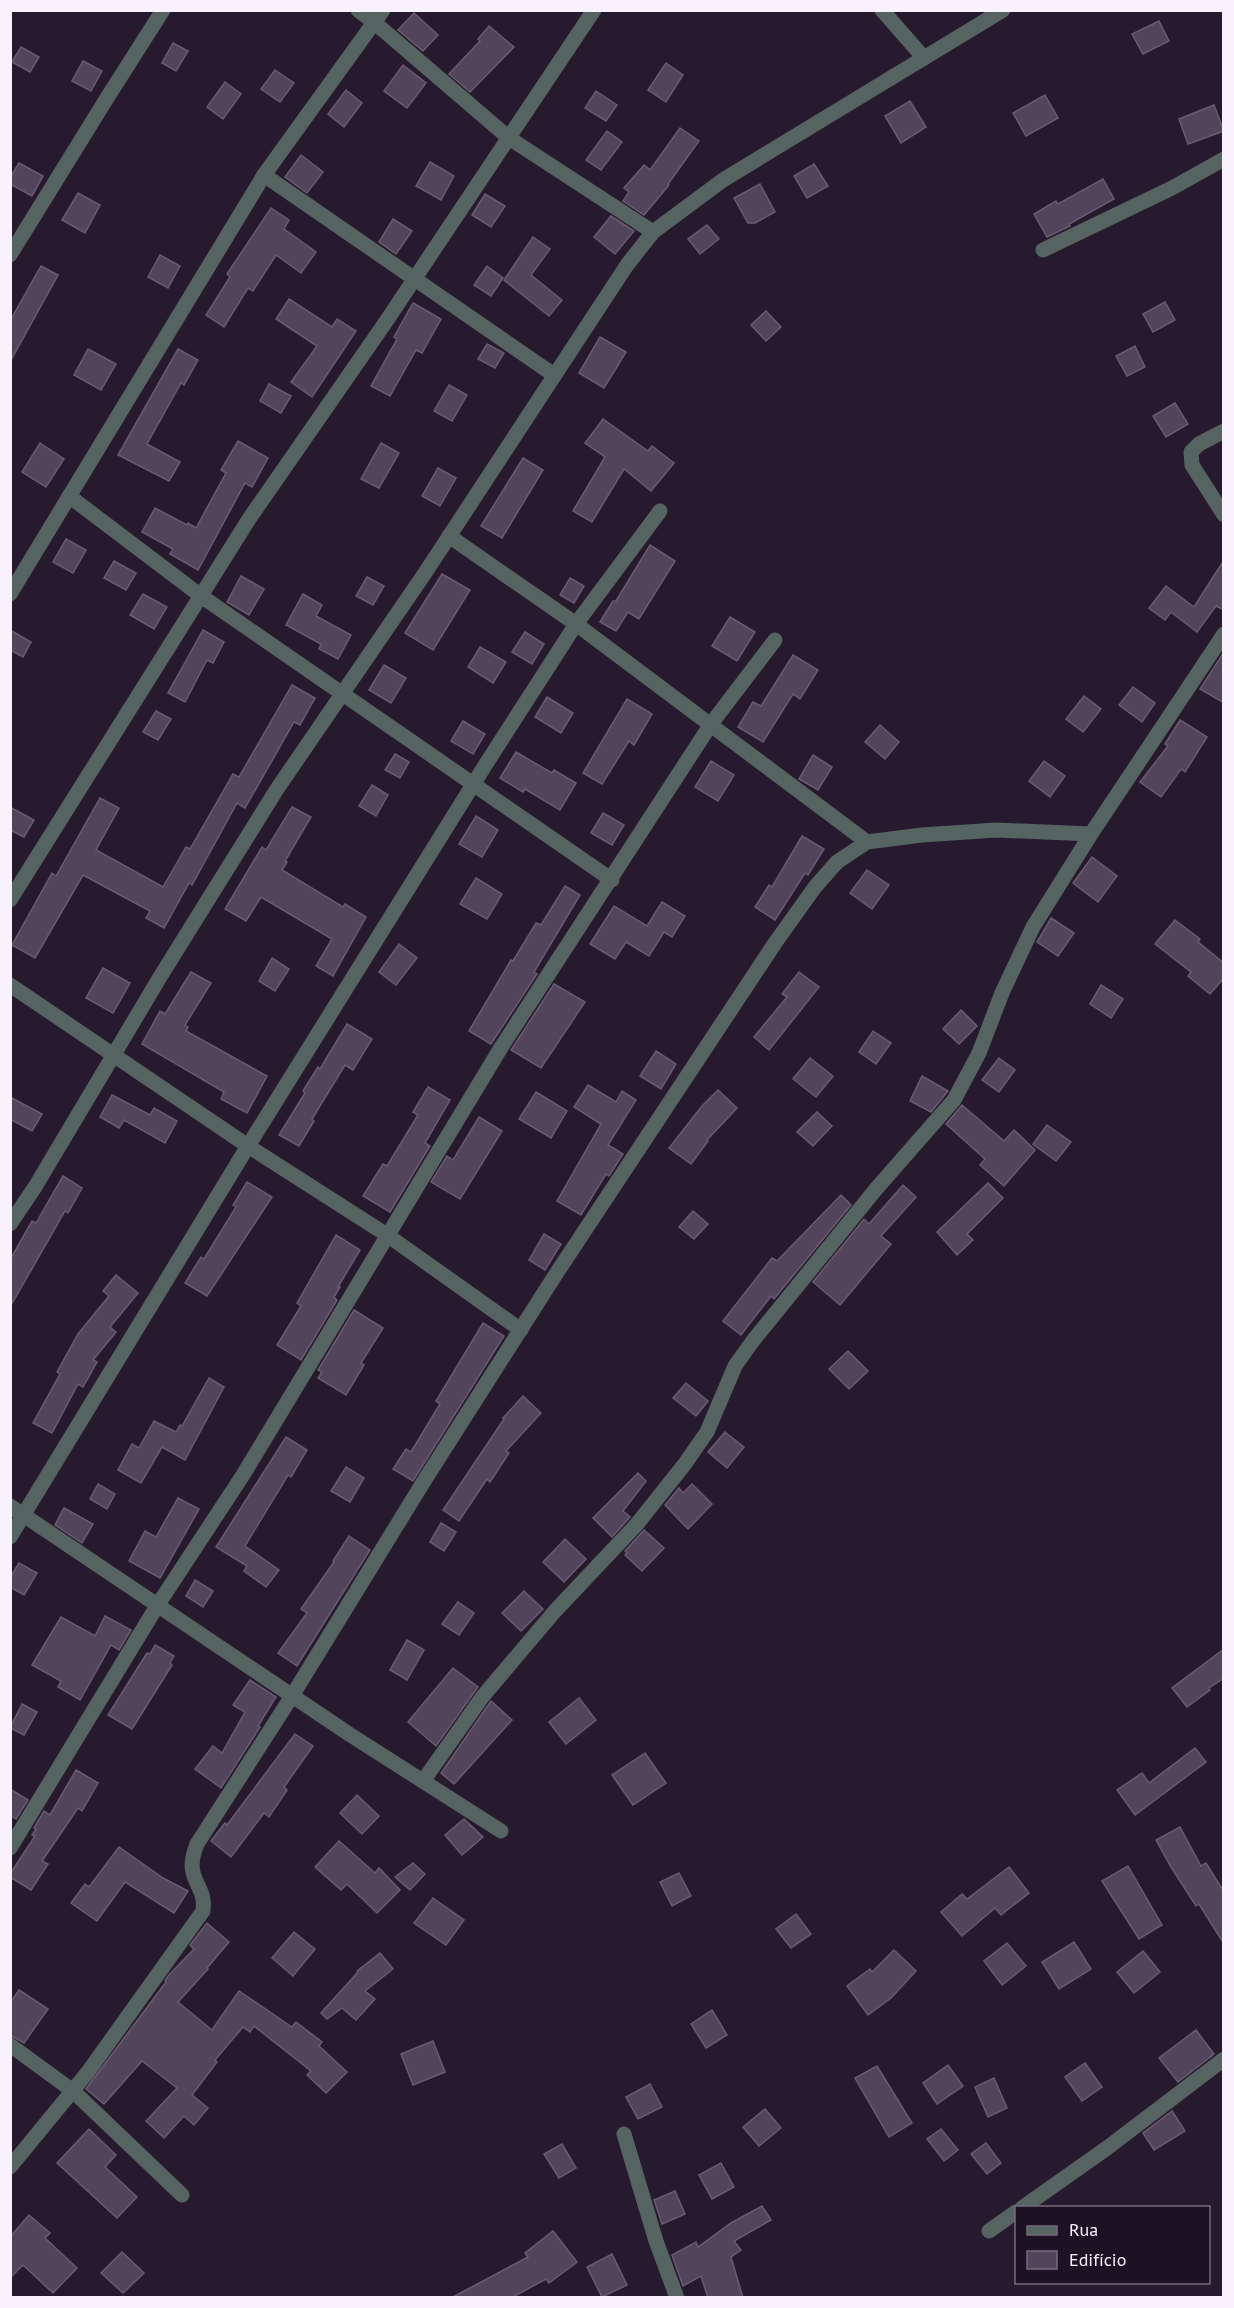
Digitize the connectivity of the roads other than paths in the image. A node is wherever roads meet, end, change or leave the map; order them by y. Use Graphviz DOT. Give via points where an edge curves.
graph roads {
  1 [pos="164,10"];
  2 [pos="358,10"];
  3 [pos="594,10"];
  4 [pos="882,10"];
  5 [pos="1003,10"];
  6 [pos="379,17"];
  7 [pos="924,58"];
  8 [pos="509,138"];
  9 [pos="1224,159"];
  10 [pos="264,175"];
  11 [pos="653,232"];
  12 [pos="1043,250"];
  13 [pos="10,255"];
  14 [pos="414,279"];
  15 [pos="554,375"];
  16 [pos="1224,431"];
  17 [pos="69,496"];
  18 [pos="660,511"];
  19 [pos="1224,514"];
  20 [pos="449,536"];
  21 [pos="10,594"];
  22 [pos="201,596"];
  23 [pos="576,624"];
  24 [pos="1224,634"];
  25 [pos="775,640"];
  26 [pos="343,693"];
  27 [pos="711,724"];
  28 [pos="473,786"];
  29 [pos="1091,834"];
  30 [pos="867,842"];
  31 [pos="612,880"];
  32 [pos="10,900"];
  33 [pos="10,985"];
  34 [pos="113,1056"];
  35 [pos="248,1146"];
  36 [pos="10,1224"];
  37 [pos="387,1235"];
  38 [pos="521,1330"];
  39 [pos="10,1506"];
  40 [pos="24,1515"];
  41 [pos="10,1537"];
  42 [pos="157,1606"];
  43 [pos="292,1696"];
  44 [pos="423,1781"];
  45 [pos="501,1831"];
  46 [pos="10,1848"];
  47 [pos="10,2045"];
  48 [pos="1224,2059"];
  49 [pos="73,2091"];
  50 [pos="624,2134"];
  51 [pos="10,2167"];
  52 [pos="182,2195"];
  53 [pos="1025,2206"];
  54 [pos="1015,2213"];
  55 [pos="989,2231"];
  56 [pos="677,2298"];
  1 -- 13 [label="street"];
  2 -- 6 [label="street"];
  3 -- 8 [label="street"];
  4 -- 7 [label="street"];
  5 -- 7 [label="street"];
  6 -- 8 [label="street"];
  6 -- 10 [label="street"];
  7 -- 11 [label="street" via="723,180"];
  8 -- 11 [label="street"];
  8 -- 14 [label="street"];
  9 -- 12 [label="street"];
  10 -- 14 [label="street"];
  10 -- 17 [label="street"];
  11 -- 15 [label="street"];
  14 -- 15 [label="street"];
  14 -- 22 [label="street" via="249,519"];
  15 -- 20 [label="street"];
  16 -- 19 [label="street" via="1191,452 1192,465"];
  17 -- 21 [label="street"];
  17 -- 22 [label="street"];
  18 -- 23 [label="street"];
  20 -- 23 [label="street"];
  20 -- 26 [label="street"];
  22 -- 26 [label="street"];
  22 -- 32 [label="street"];
  23 -- 27 [label="street"];
  23 -- 28 [label="street"];
  24 -- 29 [label="street"];
  25 -- 27 [label="street"];
  26 -- 28 [label="street"];
  26 -- 34 [label="street" via="277,789"];
  27 -- 30 [label="street"];
  27 -- 31 [label="street"];
  28 -- 31 [label="street"];
  28 -- 35 [label="street"];
  29 -- 30 [label="street" via="996,830"];
  29 -- 44 [label="street" via="1033,927 979,1053 954,1100 752,1342 735,1366 707,1432 684,1465 637,1524 555,1611 483,1696"];
  30 -- 38 [label="street" via="837,862 775,943"];
  31 -- 37 [label="street" via="502,1046"];
  33 -- 34 [label="street"];
  34 -- 35 [label="street"];
  34 -- 36 [label="street"];
  35 -- 37 [label="street"];
  35 -- 40 [label="street"];
  37 -- 38 [label="street"];
  37 -- 42 [label="street" via="243,1475"];
  38 -- 43 [label="street"];
  39 -- 40 [label="street"];
  40 -- 41 [label="street"];
  40 -- 42 [label="street"];
  42 -- 43 [label="street"];
  42 -- 46 [label="street"];
  43 -- 44 [label="street"];
  43 -- 49 [label="street" via="191,1858 191,1872 204,1900 203,1911"];
  44 -- 45 [label="street"];
  47 -- 49 [label="street"];
  48 -- 53 [label="street"];
  49 -- 51 [label="street"];
  49 -- 52 [label="street"];
  50 -- 56 [label="street"];
  54 -- 55 [label="street"];
}
